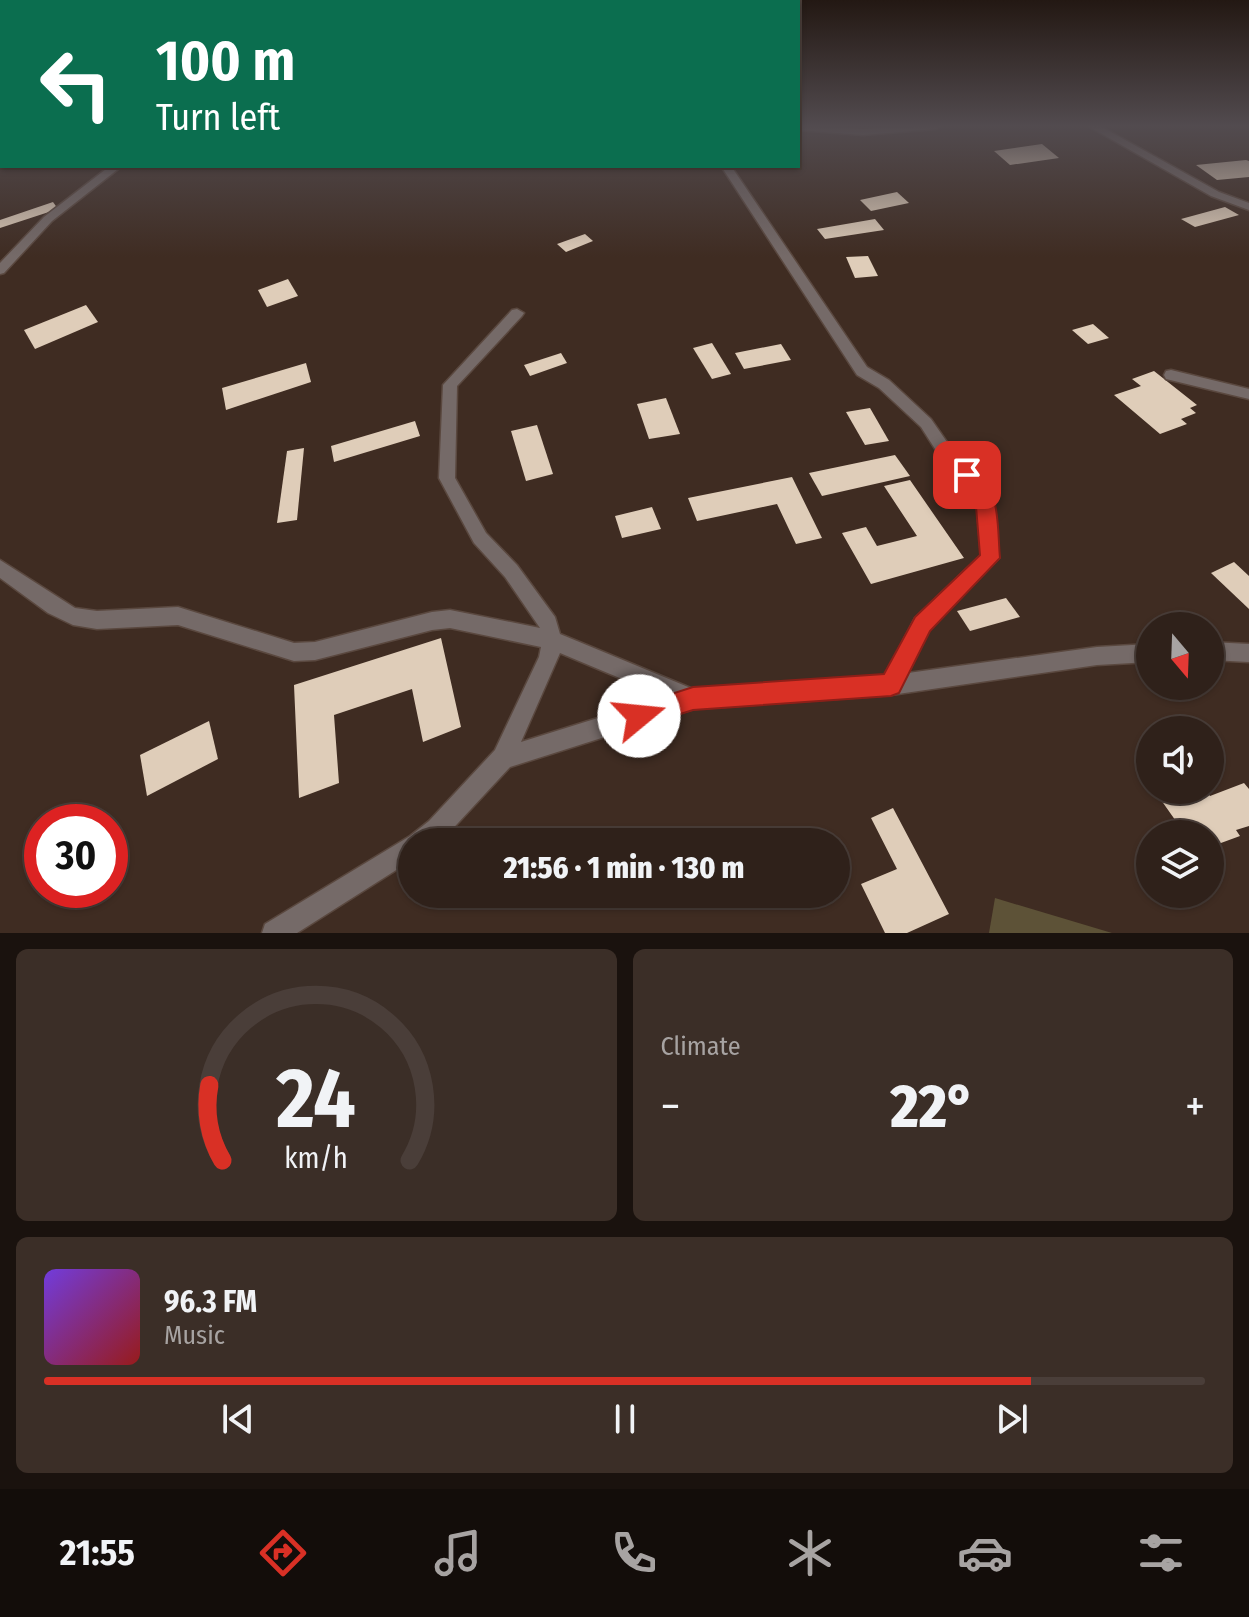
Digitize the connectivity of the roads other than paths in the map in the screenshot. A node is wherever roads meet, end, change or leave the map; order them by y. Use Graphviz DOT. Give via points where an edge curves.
graph roads {
  1 [pos="112,170"];
  2 [pos="728,170"];
  3 [pos="1171,170"];
  4 [pos="1249,207"];
  5 [pos="0,270"];
  6 [pos="517,313"];
  7 [pos="1171,375"];
  8 [pos="1249,394"];
  9 [pos="0,568"];
  10 [pos="552,640"];
  11 [pos="1224,652"];
  12 [pos="1249,653"];
  13 [pos="1136,654"];
  14 [pos="891,685"];
  15 [pos="693,699"];
  16 [pos="503,758"];
  17 [pos="438,828"];
  18 [pos="398,856"];
  19 [pos="274,933"];
  1 -- 5 [label="street" via="48,219"];
  2 -- 14 [label="street" via="862,371 926,423 950,459 984,491 990,558 922,624"];
  3 -- 4 [label="street"];
  6 -- 10 [label="street" via="450,385 447,478 480,538 548,623"];
  7 -- 8 [label="street"];
  9 -- 10 [label="street" via="73,616 169,614 294,652 450,619"];
  10 -- 15 [label="street"];
  10 -- 16 [label="street" via="549,658"];
  11 -- 12 [label="street"];
  13 -- 14 [label="street"];
  14 -- 15 [label="street"];
  15 -- 16 [label="street"];
  16 -- 17 [label="street"];
  18 -- 19 [label="street"];
}
